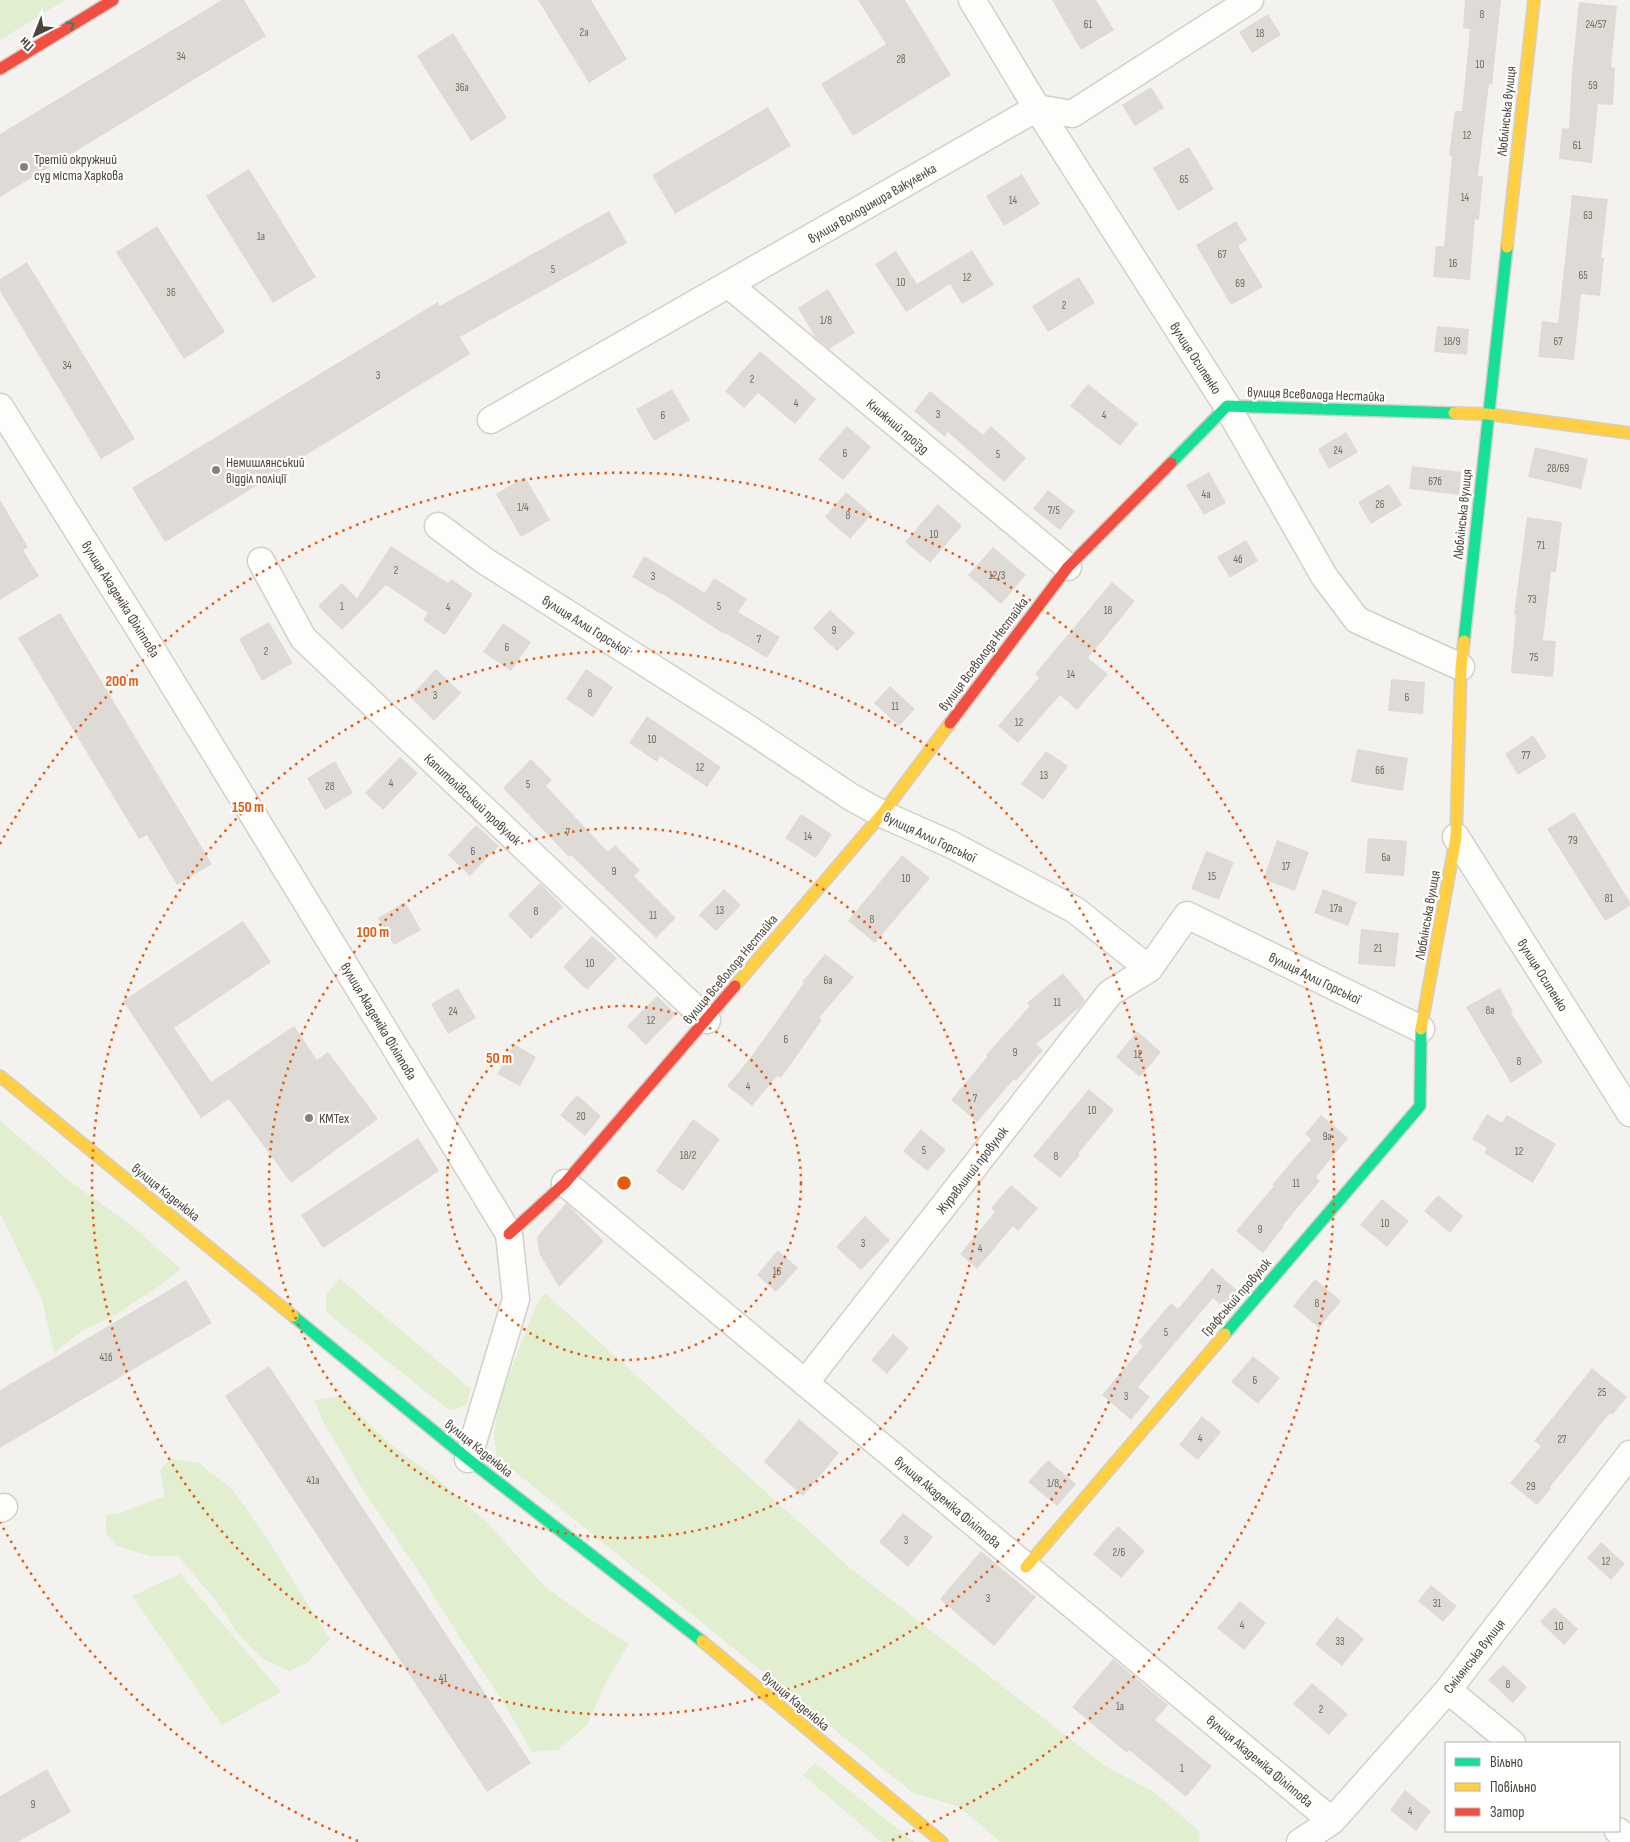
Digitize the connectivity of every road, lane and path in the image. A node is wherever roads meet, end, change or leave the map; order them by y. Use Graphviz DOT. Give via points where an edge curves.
graph roads {
  1 [pos="112,0"];
  2 [pos="972,0"];
  3 [pos="1250,0"];
  4 [pos="1534,0"];
  5 [pos="0,69"];
  6 [pos="1037,108"];
  7 [pos="729,285"];
  8 [pos="1227,406"];
  9 [pos="0,407"];
  10 [pos="1487,414"];
  11 [pos="491,420"];
  12 [pos="1630,433"];
  13 [pos="438,526"];
  14 [pos="261,561"];
  15 [pos="1068,567"];
  16 [pos="1461,667"];
  17 [pos="882,814"];
  18 [pos="1456,837"];
  19 [pos="1149,969"];
  20 [pos="707,1020"];
  21 [pos="1421,1029"];
  22 [pos="0,1076"];
  23 [pos="1630,1113"];
  24 [pos="565,1183"];
  25 [pos="509,1234"];
  26 [pos="805,1383"];
  27 [pos="1630,1454"];
  28 [pos="468,1459"];
  29 [pos="1026,1567"];
  30 [pos="1448,1690"];
  31 [pos="1511,1742"];
  32 [pos="1332,1821"];
  33 [pos="1619,1832"];
  34 [pos="1630,1841"];
  35 [pos="942,1842"];
  36 [pos="1300,1842"];
  5 -- 1 [label="street, one-way"];
  2 -- 6 [label="street, вулиця Осипенко"];
  3 -- 6 [label="street" via="1072,114"];
  4 -- 10 [label="street, Люблінська вулиця"];
  6 -- 7 [label="street, вулиця Володимира Вакуленка"];
  6 -- 8 [label="street, вулиця Осипенко"];
  7 -- 11 [label="street, вулиця Володимира Вакуленка"];
  7 -- 15 [label="street, Книжний проїзд"];
  8 -- 10 [label="street, вулиця Всеволода Нестайка"];
  8 -- 15 [label="street, вулиця Всеволода Нестайка"];
  8 -- 16 [label="street, вулиця Осипенко" via="1324,576 1357,620"];
  9 -- 25 [label="street, вулиця Академіка Філіппова"];
  10 -- 12 [label="street, вулиця Всеволода Нестайка"];
  10 -- 16 [label="street, Люблінська вулиця"];
  13 -- 17 [label="street, вулиця Алли Горської" via="485,561"];
  14 -- 20 [label="street, Капитолівський провулок" via="303,638"];
  15 -- 17 [label="street, вулиця Всеволода Нестайка"];
  16 -- 18 [label="street, Люблінська вулиця"];
  17 -- 19 [label="street, вулиця Алли Горської" via="952,845 1075,910"];
  17 -- 20 [label="street, вулиця Всеволода Нестайка"];
  18 -- 21 [label="street, Люблінська вулиця"];
  18 -- 23 [label="street, вулиця Осипенко"];
  19 -- 21 [label="street, вулиця Алли Горської" via="1187,915"];
  19 -- 26 [label="street, Журавлиний провулок" via="1110,993"];
  20 -- 24 [label="street, вулиця Всеволода Нестайка"];
  21 -- 29 [label="street, Графський провулок" via="1420,1106"];
  22 -- 28 [label="street, вулиця Каденюка"];
  24 -- 25 [label="street, вулиця Всеволода Нестайка"];
  24 -- 26 [label="street, вулиця Академіка Філіппова"];
  25 -- 28 [label="street, вулиця Академіка Філіппова" via="516,1299"];
  26 -- 29 [label="street, вулиця Академіка Філіппова"];
  27 -- 30 [label="street, Смілянська вулиця"];
  28 -- 35 [label="street, вулиця Каденюка" via="704,1643"];
  29 -- 32 [label="street, вулиця Академіка Філіппова"];
  30 -- 31 [label="street"];
  30 -- 32 [label="street, Смілянська вулиця"];
  32 -- 36 [label="street, Смілянська вулиця"];
  33 -- 34 [label="street"];
}
